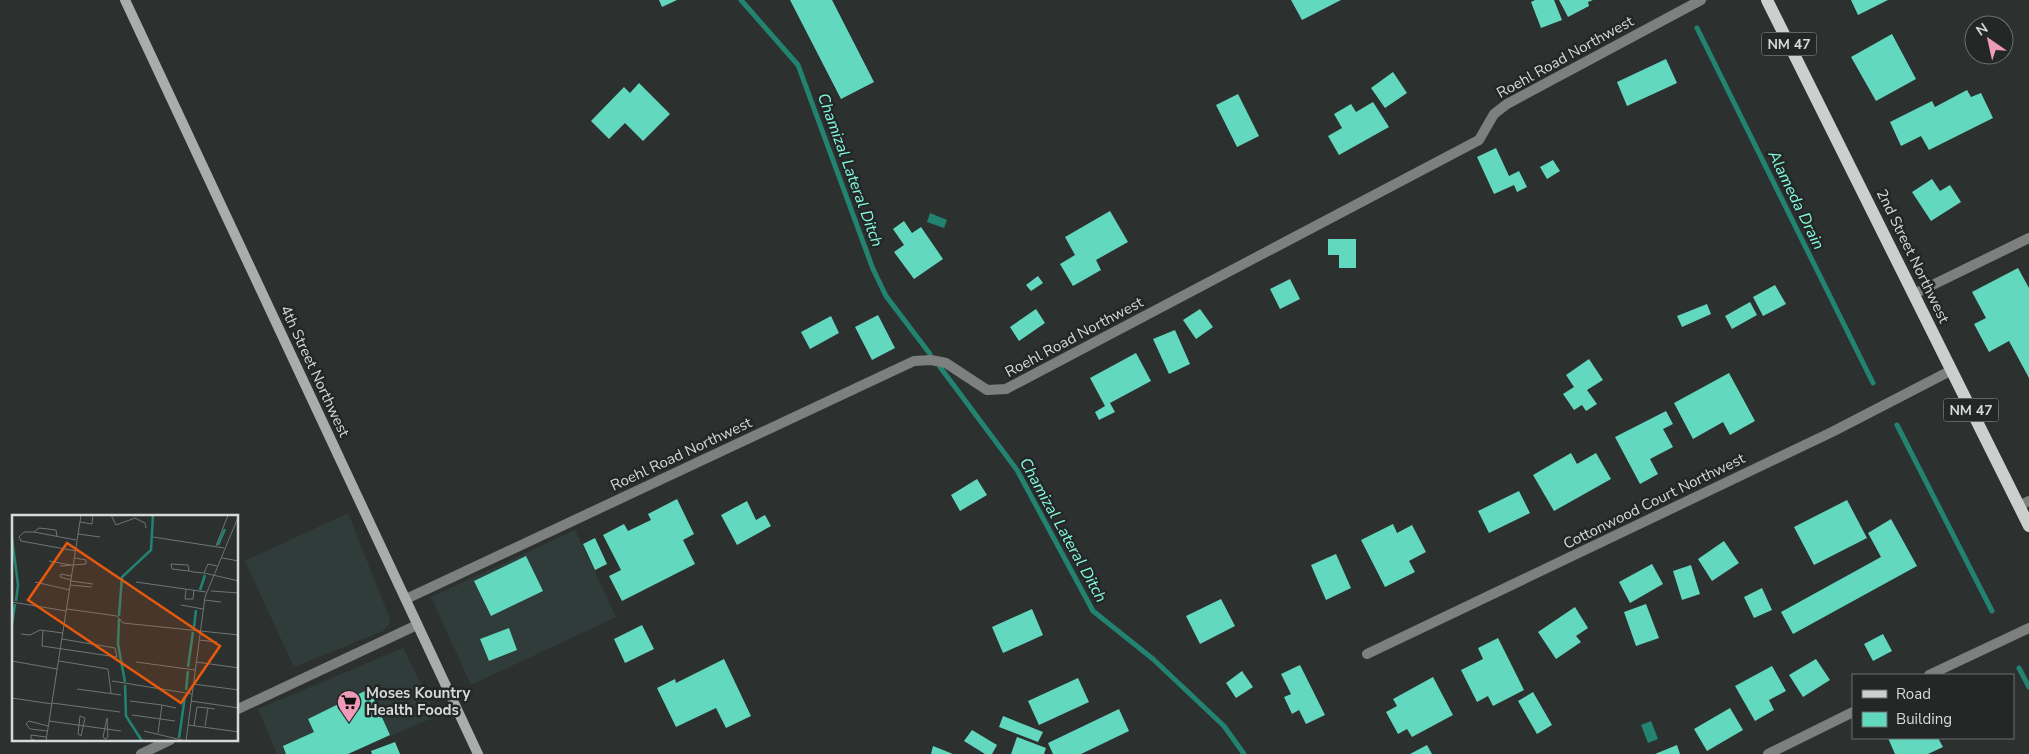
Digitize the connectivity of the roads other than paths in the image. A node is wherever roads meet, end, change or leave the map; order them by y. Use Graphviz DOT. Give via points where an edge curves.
graph roads {
  1 [pos="125,0"];
  2 [pos="1701,0"];
  3 [pos="1768,0"];
  4 [pos="2029,238"];
  5 [pos="1914,294"];
  6 [pos="1952,370"];
  7 [pos="2024,503"];
  8 [pos="2029,526"];
  9 [pos="406,599"];
  10 [pos="417,625"];
  11 [pos="2029,628"];
  12 [pos="1367,654"];
  13 [pos="1931,674"];
  14 [pos="239,709"];
  15 [pos="1852,712"];
  16 [pos="166,742"];
  17 [pos="140,754"];
  18 [pos="478,754"];
  19 [pos="1768,754"];
  1 -- 9 [label="main road, 4th Street Northwest"];
  2 -- 9 [label="street, Roehl Road Northwest" via="1507,104 1494,114 1479,140 1006,389 987,390 946,363 914,361"];
  3 -- 5 [label="main road, 2nd Street Northwest / NM 47"];
  4 -- 5 [label="street"];
  5 -- 6 [label="main road, 2nd Street Northwest / NM 47"];
  6 -- 7 [label="main road, 2nd Street Northwest / NM 47"];
  6 -- 12 [label="street, Cottonwood Court Northwest" via="1832,432"];
  7 -- 8 [label="main road, 2nd Street Northwest / NM 47"];
  9 -- 10 [label="main road, 4th Street Northwest"];
  10 -- 14 [label="street"];
  10 -- 18 [label="main road, 4th Street Northwest"];
  11 -- 13 [label="street"];
  15 -- 19 [label="street"];
  16 -- 17 [label="street"];
}
